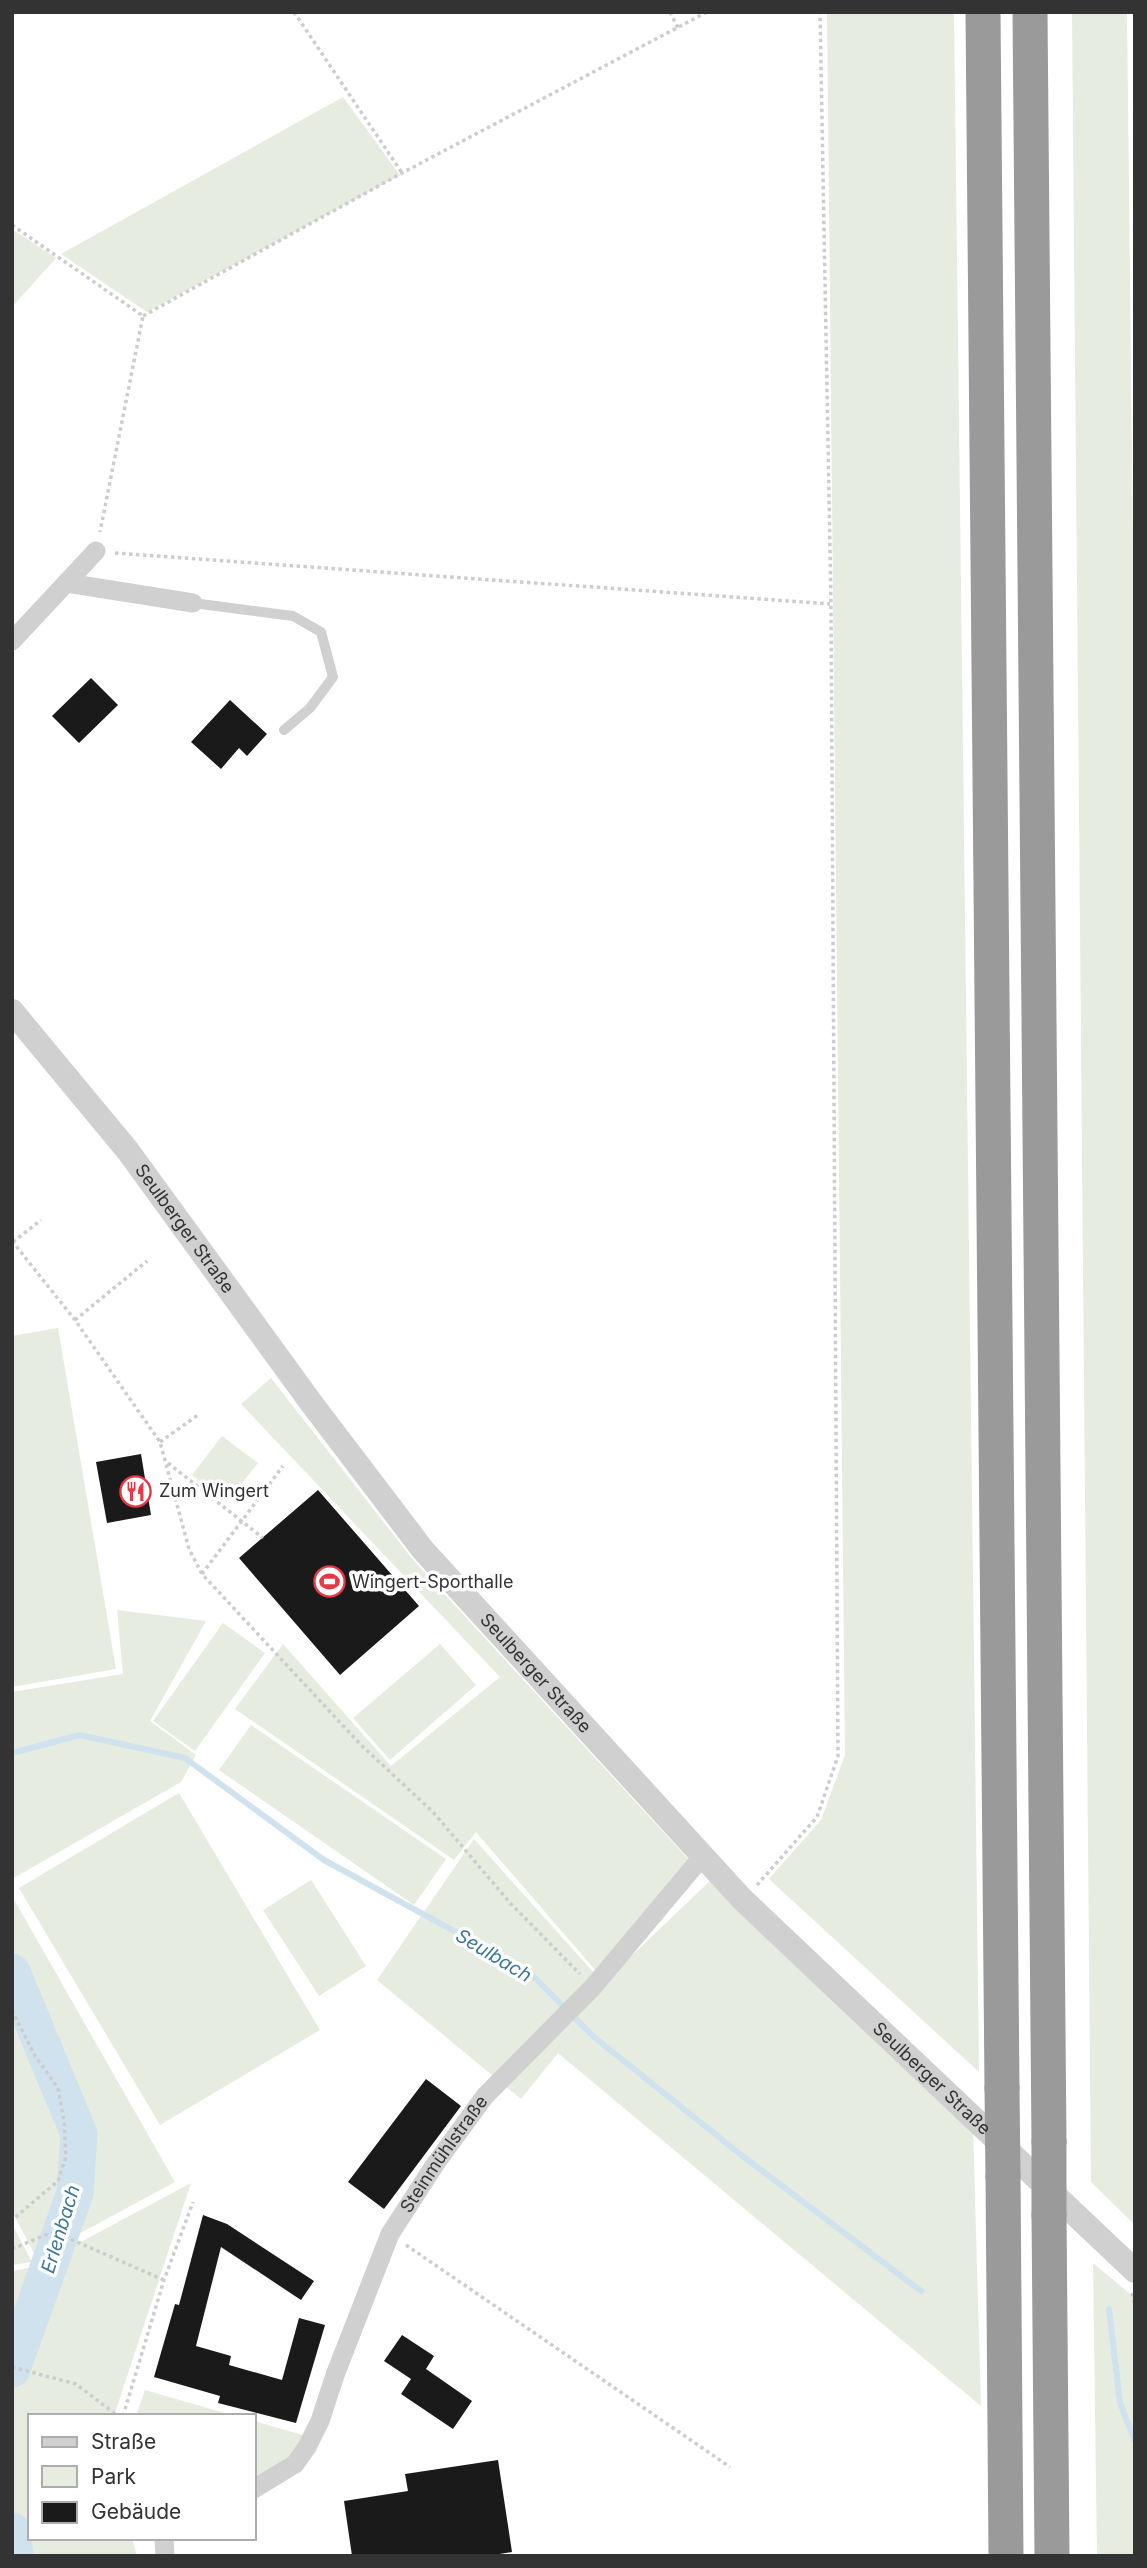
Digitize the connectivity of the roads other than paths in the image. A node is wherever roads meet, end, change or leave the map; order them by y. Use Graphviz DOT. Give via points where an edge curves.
graph roads {
  1 [pos="983,12"];
  2 [pos="1030,12"];
  3 [pos="96,551"];
  4 [pos="67,583"];
  5 [pos="193,603"];
  6 [pos="12,641"];
  7 [pos="284,730"];
  8 [pos="12,1011"];
  9 [pos="702,1857"];
  10 [pos="1135,2271"];
  11 [pos="256,2488"];
  12 [pos="1006,2556"];
  13 [pos="1052,2556"];
  1 -- 12 [label="highway, bridge"];
  2 -- 13 [label="highway, bridge"];
  3 -- 4 [label="street"];
  4 -- 5 [label="street"];
  4 -- 6 [label="street"];
  5 -- 7 [label="lane" via="293,616 321,632 333,677 310,708"];
  8 -- 9 [label="street, Seulberger Straße" via="128,1151 423,1550"];
  9 -- 10 [label="street, Seulberger Straße"];
  9 -- 11 [label="street, Steinmühlstraße" via="590,1991 485,2096 411,2197 390,2234 307,2447 295,2464"];
}
